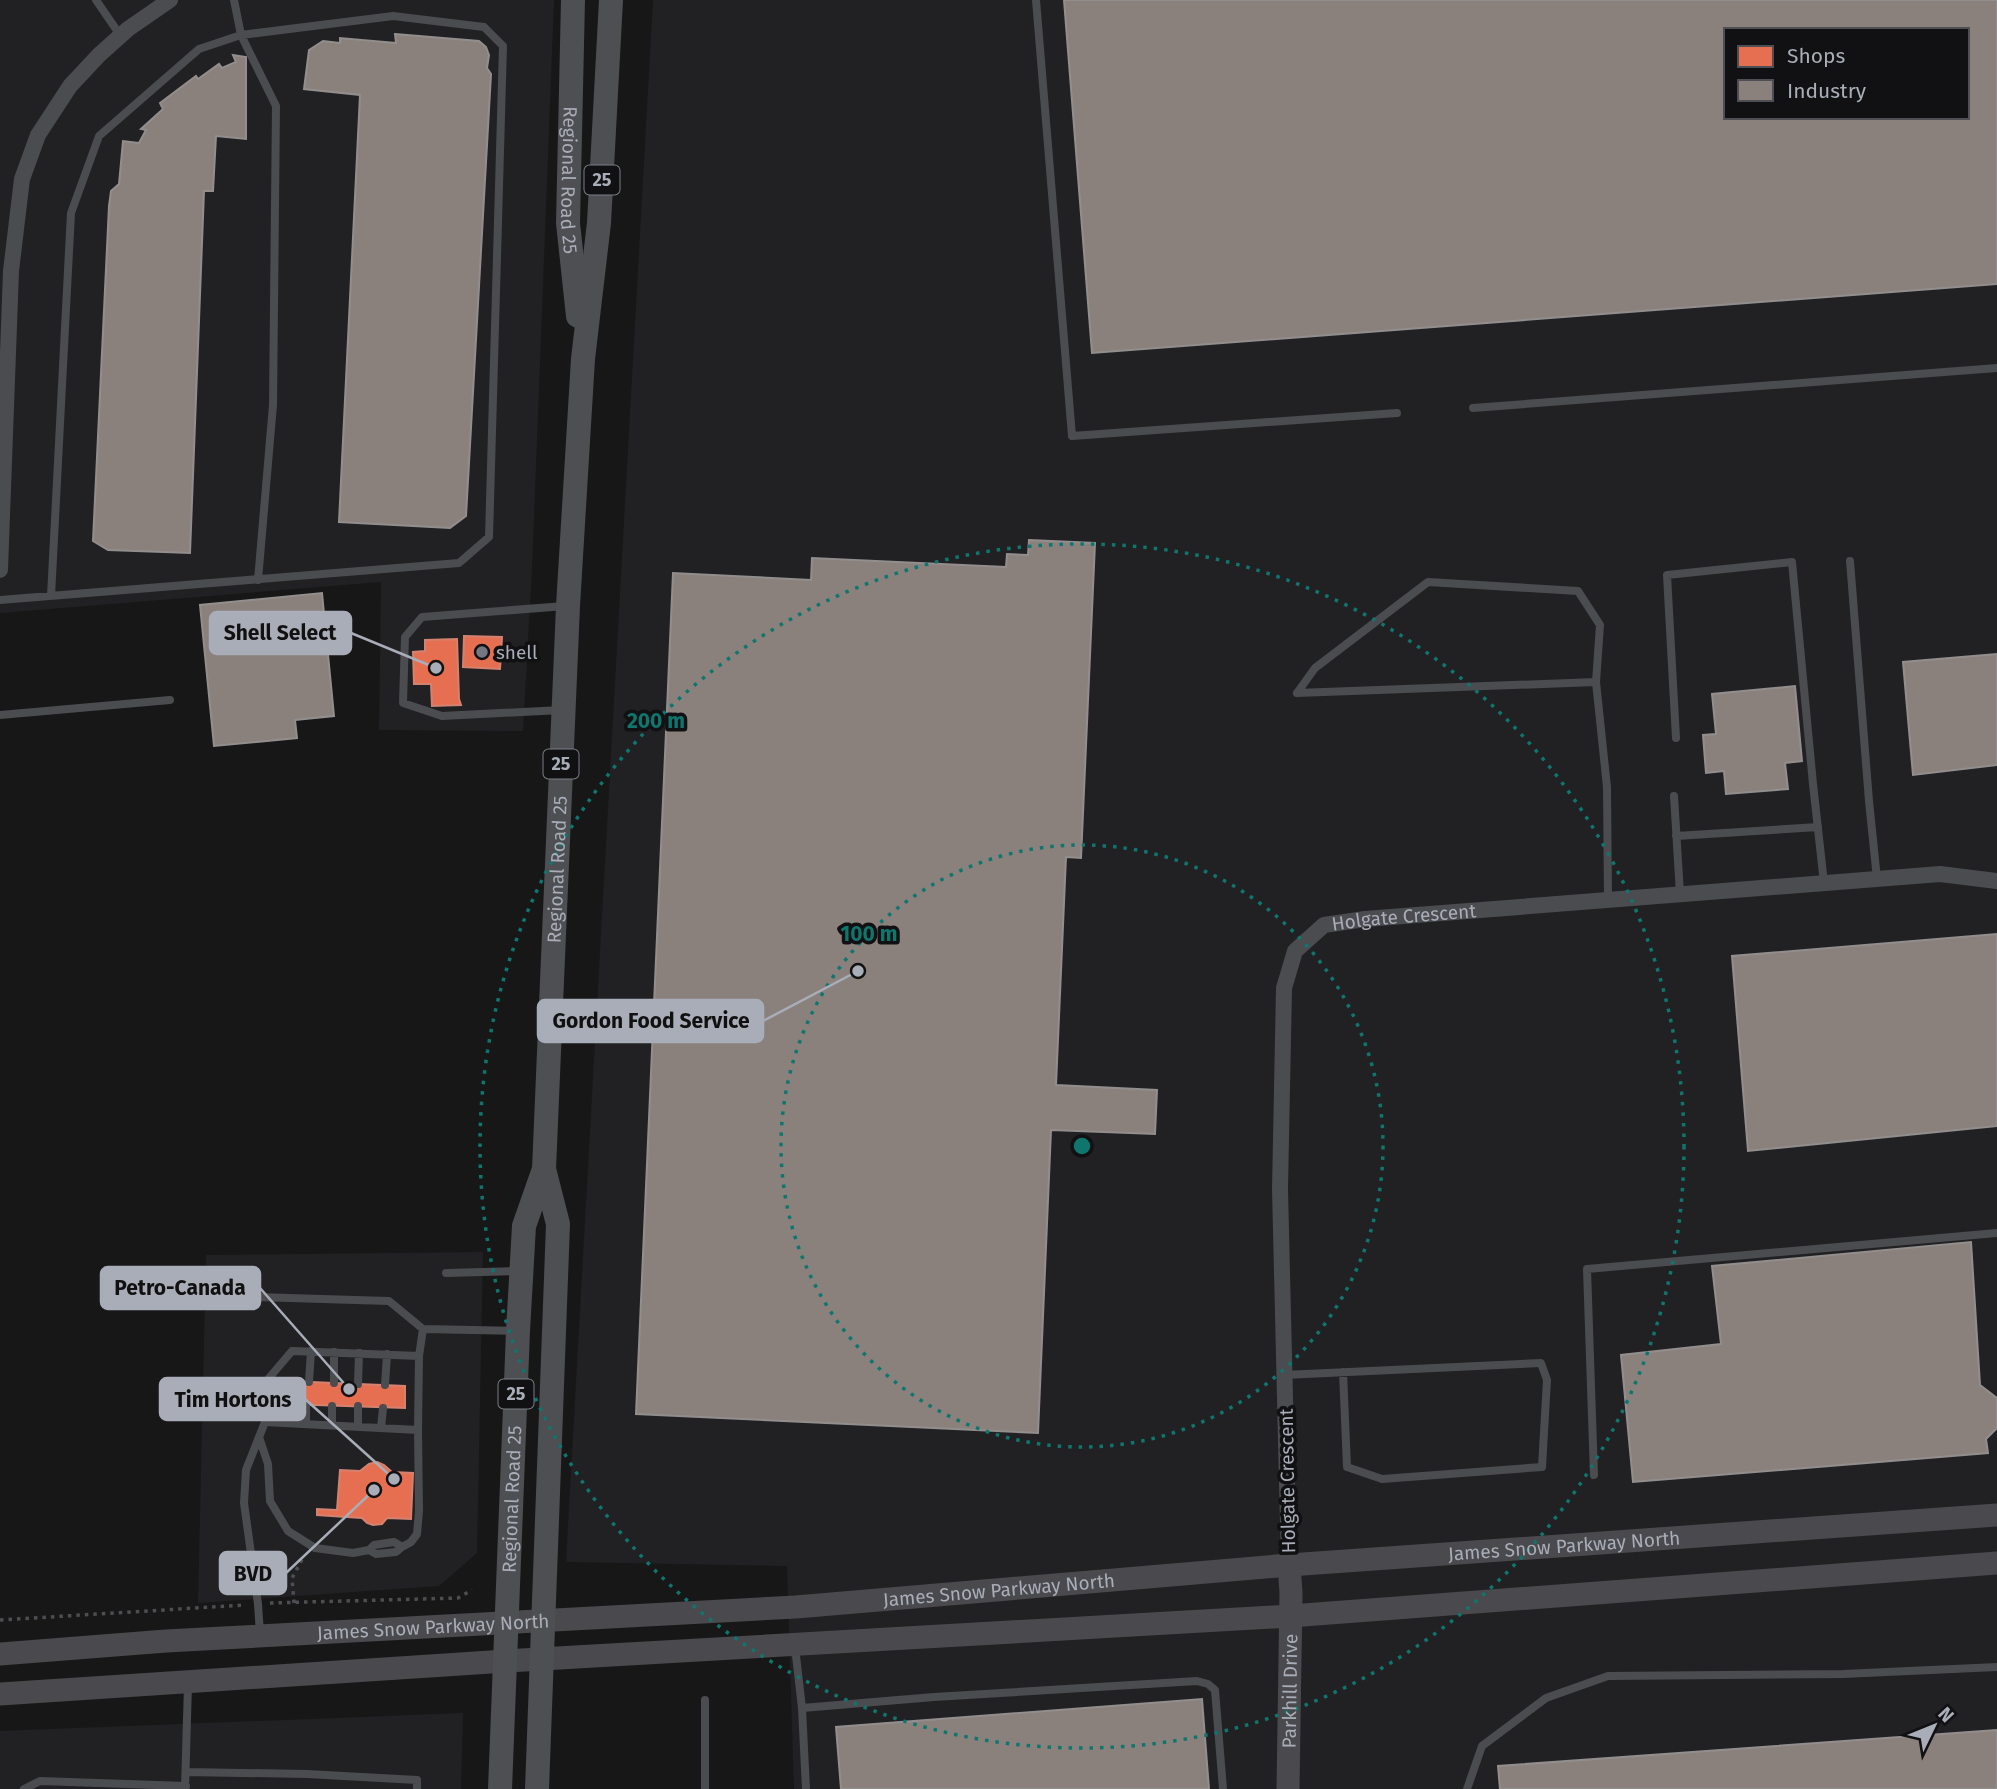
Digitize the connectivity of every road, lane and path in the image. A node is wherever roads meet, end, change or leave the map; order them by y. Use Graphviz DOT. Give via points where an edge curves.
graph roads {
  1 [pos="96,0"];
  2 [pos="234,0"];
  3 [pos="573,0"];
  4 [pos="611,0"];
  5 [pos="1036,0"];
  6 [pos="162,2"];
  7 [pos="120,35"];
  8 [pos="241,35"];
  9 [pos="583,359"];
  10 [pos="1997,368"];
  11 [pos="1473,408"];
  12 [pos="1397,413"];
  13 [pos="1850,561"];
  14 [pos="0,570"];
  15 [pos="258,580"];
  16 [pos="51,596"];
  17 [pos="0,600"];
  18 [pos="568,606"];
  19 [pos="1596,682"];
  20 [pos="170,700"];
  21 [pos="563,710"];
  22 [pos="0,715"];
  23 [pos="1676,738"];
  24 [pos="1674,796"];
  25 [pos="1818,827"];
  26 [pos="1676,836"];
  27 [pos="1877,879"];
  28 [pos="1997,881"];
  29 [pos="1824,883"];
  30 [pos="1680,894"];
  31 [pos="1608,900"];
  32 [pos="544,1169"];
  33 [pos="1997,1233"];
  34 [pos="522,1271"];
  35 [pos="446,1273"];
  36 [pos="256,1297"];
  37 [pos="423,1329"];
  38 [pos="518,1331"];
  39 [pos="311,1351"];
  40 [pos="334,1352"];
  41 [pos="359,1353"];
  42 [pos="387,1354"];
  43 [pos="419,1356"];
  44 [pos="1343,1372"];
  45 [pos="1284,1375"];
  46 [pos="309,1382"];
  47 [pos="334,1383"];
  48 [pos="358,1384"];
  49 [pos="384,1385"];
  50 [pos="306,1404"];
  51 [pos="332,1406"];
  52 [pos="358,1406"];
  53 [pos="383,1408"];
  54 [pos="265,1422"];
  55 [pos="306,1423"];
  56 [pos="332,1425"];
  57 [pos="358,1426"];
  58 [pos="381,1428"];
  59 [pos="418,1430"];
  60 [pos="259,1437"];
  61 [pos="1594,1475"];
  62 [pos="1997,1515"];
  63 [pos="310,1545"];
  64 [pos="1997,1563"];
  65 [pos="1289,1566"];
  66 [pos="472,1590"];
  67 [pos="294,1603"];
  68 [pos="258,1604"];
  69 [pos="1290,1604"];
  70 [pos="0,1620"];
  71 [pos="544,1621"];
  72 [pos="508,1622"];
  73 [pos="260,1637"];
  74 [pos="795,1644"];
  75 [pos="0,1654"];
  76 [pos="542,1659"];
  77 [pos="506,1661"];
  78 [pos="1997,1667"];
  79 [pos="188,1682"];
  80 [pos="0,1694"];
  81 [pos="705,1700"];
  82 [pos="802,1708"];
  83 [pos="186,1772"];
  84 [pos="186,1788"];
  85 [pos="24,1789"];
  86 [pos="417,1789"];
  87 [pos="500,1789"];
  88 [pos="537,1789"];
  89 [pos="705,1789"];
  90 [pos="806,1789"];
  91 [pos="1223,1789"];
  92 [pos="1288,1789"];
  93 [pos="1467,1789"];
  1 -- 7 [label="lane"];
  2 -- 8 [label="lane"];
  3 -- 9 [label="main road, Regional Road 25 / 25" via="568,223"];
  4 -- 9 [label="main road, Regional Road 25 / 25" via="599,223"];
  5 -- 12 [label="lane" via="1072,436"];
  6 -- 7 [label="street"];
  7 -- 14 [label="street" via="70,86 38,135 22,179 11,271"];
  8 -- 15 [label="lane" via="276,106 273,405"];
  8 -- 15 [label="lane" via="393,16 484,27 503,46 488,537 459,564"];
  8 -- 16 [label="lane" via="199,49 99,136 71,214"];
  9 -- 18 [label="main road, Regional Road 25 / 25"];
  10 -- 11 [label="lane"];
  13 -- 27 [label="lane"];
  15 -- 16 [label="lane"];
  16 -- 17 [label="lane"];
  18 -- 21 [label="main road, Regional Road 25 / 25"];
  18 -- 21 [label="lane" via="422,617 405,636 403,703 442,716"];
  19 -- 19 [label="lane" via="1600,625 1578,591 1428,582 1315,668 1297,692"];
  19 -- 31 [label="lane" via="1607,787"];
  20 -- 22 [label="lane"];
  21 -- 32 [label="main road, Regional Road 25 / 25"];
  23 -- 25 [label="lane" via="1667,575 1792,562"];
  24 -- 26 [label="lane"];
  25 -- 26 [label="lane"];
  25 -- 29 [label="lane"];
  26 -- 30 [label="lane"];
  27 -- 28 [label="street, Holgate Crescent" via="1940,874"];
  27 -- 29 [label="street, Holgate Crescent"];
  29 -- 30 [label="street, Holgate Crescent"];
  30 -- 31 [label="street, Holgate Crescent"];
  31 -- 45 [label="street, Holgate Crescent" via="1324,925 1295,951 1284,988 1280,1189"];
  32 -- 34 [label="main road, Regional Road 25 / 25" via="524,1226"];
  32 -- 71 [label="main road, Regional Road 25 / 25" via="558,1224"];
  33 -- 61 [label="lane" via="1587,1269"];
  34 -- 35 [label="lane"];
  34 -- 38 [label="main road, Regional Road 25 / 25"];
  36 -- 37 [label="lane" via="389,1301"];
  37 -- 38 [label="lane"];
  37 -- 43 [label="lane"];
  38 -- 72 [label="main road, Regional Road 25 / 25"];
  39 -- 40 [label="lane"];
  39 -- 46 [label="lane"];
  39 -- 54 [label="lane" via="292,1351 269,1378"];
  40 -- 41 [label="lane"];
  40 -- 47 [label="lane"];
  41 -- 42 [label="lane"];
  41 -- 48 [label="lane"];
  42 -- 43 [label="lane"];
  42 -- 49 [label="lane"];
  43 -- 59 [label="lane"];
  44 -- 44 [label="lane" via="1541,1363 1547,1380 1542,1467 1382,1479 1347,1467"];
  44 -- 45 [label="lane"];
  45 -- 65 [label="street, Holgate Crescent"];
  50 -- 55 [label="lane"];
  51 -- 56 [label="lane"];
  52 -- 57 [label="lane"];
  53 -- 58 [label="lane"];
  54 -- 55 [label="lane"];
  54 -- 60 [label="lane"];
  55 -- 56 [label="lane"];
  56 -- 57 [label="lane"];
  57 -- 58 [label="lane"];
  58 -- 59 [label="lane"];
  59 -- 63 [label="lane" via="419,1511 417,1534 411,1542 374,1545 353,1553"];
  60 -- 63 [label="lane" via="268,1464 270,1501 288,1531"];
  60 -- 68 [label="lane" via="246,1470 244,1503"];
  62 -- 65 [label="main road, James Snow Parkway North"];
  63 -- 67 [label="path" via="292,1578"];
  64 -- 69 [label="main road, James Snow Parkway North"];
  65 -- 69 [label="main road, Holgate Crescent"];
  65 -- 71 [label="main road, James Snow Parkway North" via="796,1607"];
  66 -- 67 [label="path" via="458,1598"];
  67 -- 68 [label="path"];
  68 -- 70 [label="path"];
  68 -- 73 [label="lane"];
  69 -- 74 [label="main road, James Snow Parkway North"];
  69 -- 92 [label="main road, Parkhill Drive"];
  71 -- 72 [label="main road, James Snow Parkway North"];
  71 -- 76 [label="main road, Regional Road 25 / 25"];
  72 -- 73 [label="main road, James Snow Parkway North"];
  72 -- 77 [label="main road, Regional Road 25 / 25"];
  73 -- 75 [label="main road, James Snow Parkway North"];
  74 -- 76 [label="main road, James Snow Parkway North"];
  74 -- 82 [label="lane"];
  76 -- 77 [label="main road, James Snow Parkway North"];
  76 -- 88 [label="main road, Regional Road 25 / 25"];
  77 -- 79 [label="main road, James Snow Parkway North"];
  77 -- 87 [label="main road, Regional Road 25 / 25"];
  78 -- 93 [label="lane" via="1608,1676 1546,1698 1482,1746"];
  79 -- 80 [label="main road, James Snow Parkway North"];
  79 -- 83 [label="lane"];
  81 -- 89 [label="lane"];
  82 -- 90 [label="lane"];
  82 -- 91 [label="lane" via="1197,1681 1215,1689"];
  83 -- 84 [label="lane"];
  83 -- 86 [label="lane" via="417,1780"];
  84 -- 85 [label="lane" via="40,1781"];
}
